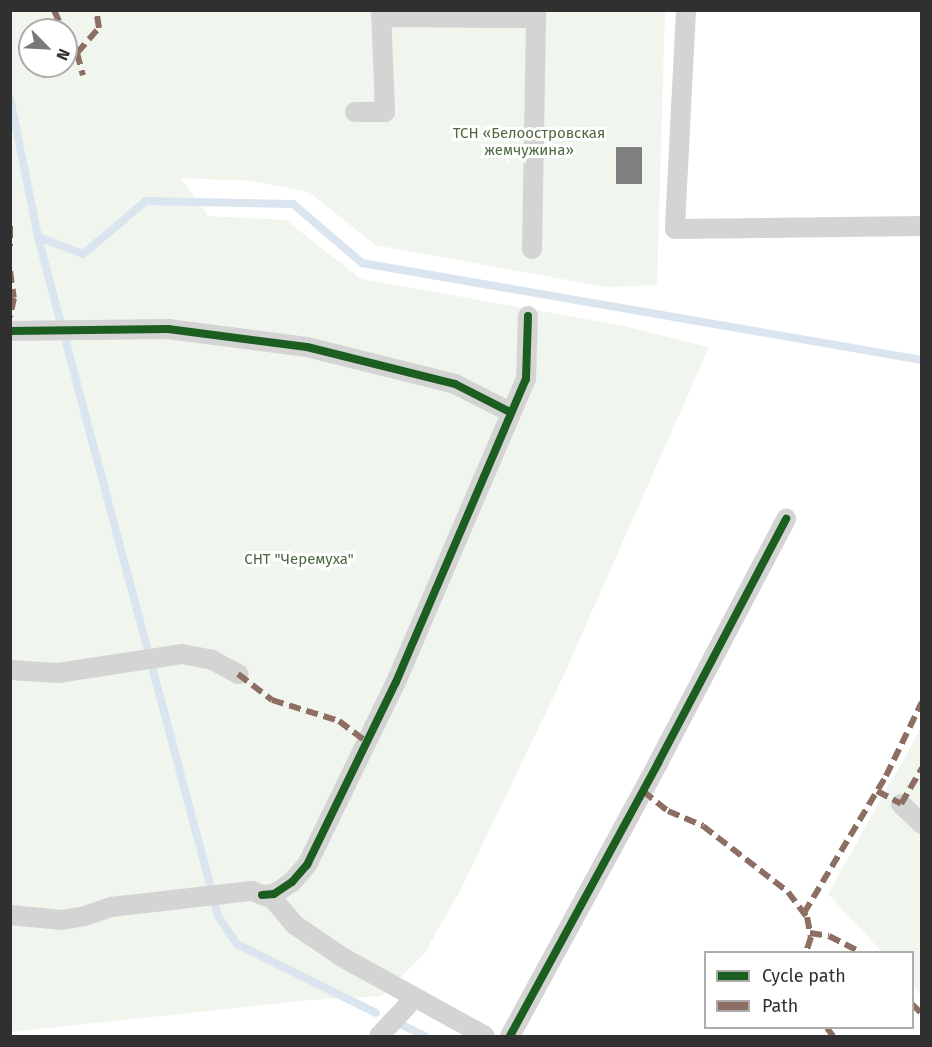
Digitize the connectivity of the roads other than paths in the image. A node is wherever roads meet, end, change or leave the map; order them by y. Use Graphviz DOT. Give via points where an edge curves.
graph roads {
  1 [pos="686,10"];
  2 [pos="381,14"];
  3 [pos="536,14"];
  4 [pos="355,112"];
  5 [pos="921,226"];
  6 [pos="532,249"];
  7 [pos="528,316"];
  8 [pos="10,330"];
  9 [pos="510,412"];
  10 [pos="786,519"];
  11 [pos="10,670"];
  12 [pos="238,674"];
  13 [pos="901,804"];
  14 [pos="921,824"];
  15 [pos="262,895"];
  16 [pos="10,915"];
  17 [pos="407,1006"];
  18 [pos="379,1036"];
  19 [pos="485,1036"];
  20 [pos="510,1036"];
  1 -- 5 [label="street" via="675,230"];
  2 -- 3 [label="street"];
  2 -- 4 [label="street" via="385,112"];
  3 -- 6 [label="street"];
  7 -- 9 [label="street" via="526,379"];
  8 -- 9 [label="street" via="168,328 307,347 455,384"];
  9 -- 15 [label="street" via="396,682 307,866 274,894"];
  10 -- 20 [label="street"];
  11 -- 12 [label="street" via="58,673 182,654 212,660"];
  13 -- 14 [label="street"];
  15 -- 16 [label="street" via="234,892 111,907 62,920"];
  15 -- 19 [label="street" via="273,899 295,925 342,957"];
  17 -- 18 [label="street"];
}
